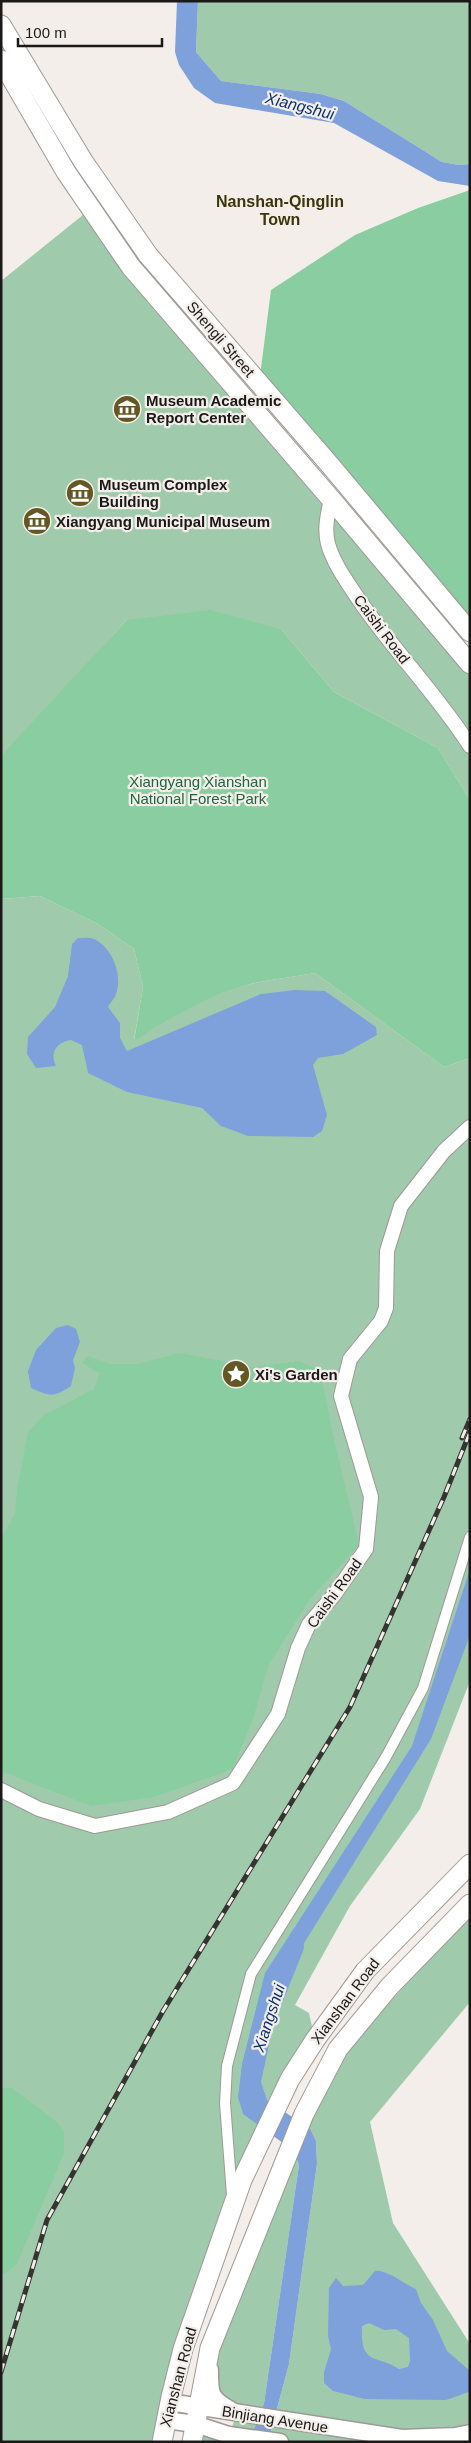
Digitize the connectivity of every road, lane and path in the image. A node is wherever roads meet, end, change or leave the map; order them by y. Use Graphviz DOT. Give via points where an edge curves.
graph roads {
  1 [pos="1,25"];
  2 [pos="1,60"];
  3 [pos="331,499"];
  4 [pos="470,632"];
  5 [pos="470,664"];
  6 [pos="470,746"];
  7 [pos="470,1127"];
  8 [pos="470,1537"];
  9 [pos="1,1790"];
  10 [pos="470,1864"];
  11 [pos="470,1904"];
  12 [pos="232,2208"];
  13 [pos="210,2348"];
  14 [pos="168,2411"];
  15 [pos="237,2413"];
  16 [pos="196,2424"];
  17 [pos="470,2433"];
  18 [pos="224,2438"];
  19 [pos="162,2442"];
  20 [pos="280,2442"];
  1 -- 4 [label="highway, Shengli Street" via="83,162 148,255"];
  2 -- 3 [label="highway, Shengli Street" via="66,172 132,267"];
  3 -- 5 [label="highway, Shengli Street"];
  3 -- 6 [label="street, Caishi Road" via="325,525 338,568 366,612 456,723"];
  7 -- 9 [label="street, Caishi Road" via="444,1151 401,1206 387,1251 386,1308 381,1321 350,1358 342,1396 371,1497 366,1549 309,1624 298,1648 278,1714 233,1783 168,1812 95,1826 39,1808"];
  8 -- 12 [label="street" via="423,1688 386,1756 251,1974 227,2075 225,2103"];
  10 -- 12 [label="highway, Xianshan Road" via="365,1971 310,2048 290,2079"];
  11 -- 13 [label="highway, Xianshan Road" via="390,1986 338,2049 304,2114"];
  12 -- 14 [label="highway, Xianshan Road" via="183,2349"];
  13 -- 15 [label="main road" via="210,2389 216,2402"];
  13 -- 16 [label="highway, Xianshan Road"];
  14 -- 16 [label="main road, Binjiang Avenue"];
  14 -- 19 [label="highway, Xianshan Road"];
  15 -- 16 [label="main road, Binjiang Avenue"];
  15 -- 17 [label="main road, Binjiang Avenue" via="402,2438"];
  16 -- 18 [label="main road, Binjiang Avenue"];
  18 -- 20 [label="main road, Binjiang Avenue"];
}
